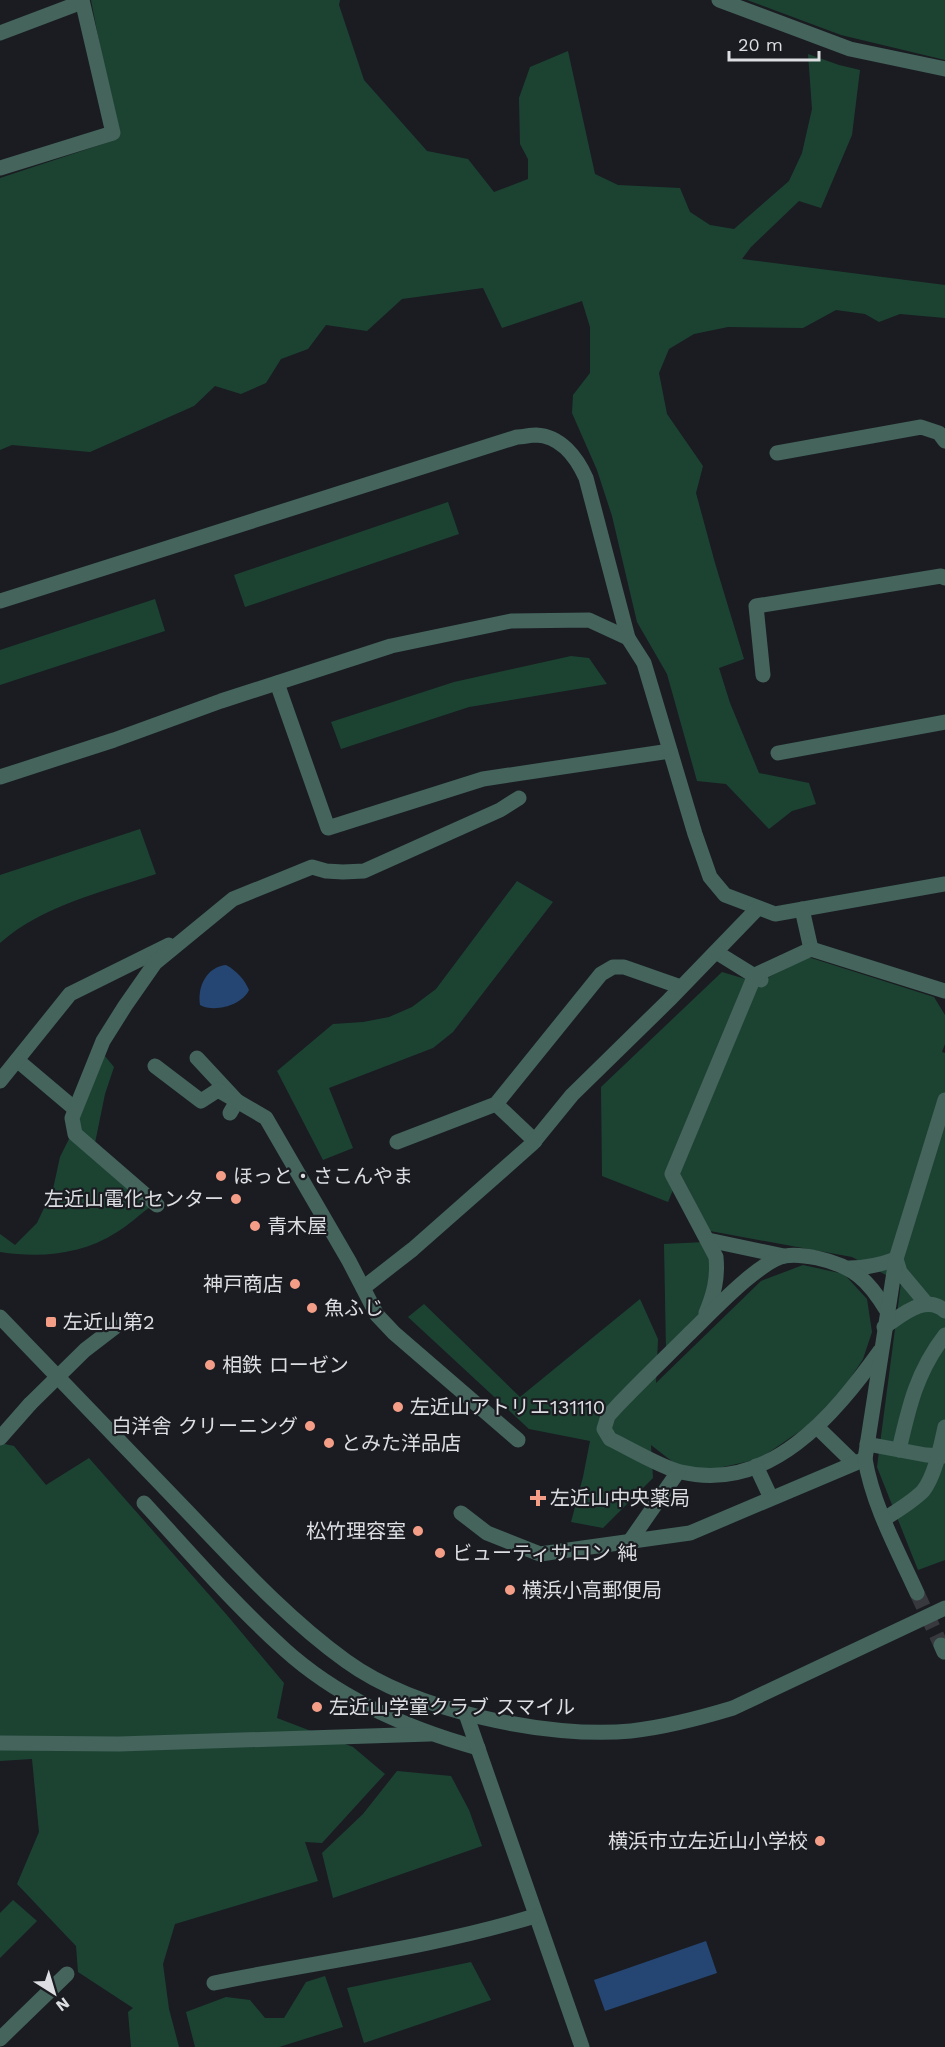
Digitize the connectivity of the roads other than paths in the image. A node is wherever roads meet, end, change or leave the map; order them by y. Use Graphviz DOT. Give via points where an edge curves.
graph roads {
  1 [pos="719,0"];
  2 [pos="82,1"];
  3 [pos="0,33"];
  4 [pos="945,69"];
  5 [pos="0,168"];
  6 [pos="945,441"];
  7 [pos="777,453"];
  8 [pos="945,578"];
  9 [pos="0,601"];
  10 [pos="628,639"];
  11 [pos="763,675"];
  12 [pos="277,683"];
  13 [pos="945,722"];
  14 [pos="670,751"];
  15 [pos="778,753"];
  16 [pos="0,777"];
  17 [pos="519,798"];
  18 [pos="945,884"];
  19 [pos="758,908"];
  20 [pos="802,909"];
  21 [pos="188,936"];
  22 [pos="811,950"];
  23 [pos="716,952"];
  24 [pos="759,978"];
  25 [pos="681,987"];
  26 [pos="945,991"];
  27 [pos="197,1058"];
  28 [pos="17,1060"];
  29 [pos="155,1066"];
  30 [pos="0,1081"];
  31 [pos="945,1100"];
  32 [pos="496,1104"];
  33 [pos="233,1107"];
  34 [pos="75,1109"];
  35 [pos="535,1141"];
  36 [pos="397,1142"];
  37 [pos="157,1205"];
  38 [pos="708,1240"];
  39 [pos="784,1256"];
  40 [pos="896,1259"];
  41 [pos="849,1268"];
  42 [pos="363,1288"];
  43 [pos="926,1303"];
  44 [pos="887,1311"];
  45 [pos="945,1311"];
  46 [pos="0,1317"];
  47 [pos="703,1321"];
  48 [pos="115,1327"];
  49 [pos="884,1327"];
  50 [pos="945,1335"];
  51 [pos="880,1351"];
  52 [pos="817,1427"];
  53 [pos="945,1427"];
  54 [pos="0,1438"];
  55 [pos="518,1440"];
  56 [pos="899,1450"];
  57 [pos="862,1455"];
  58 [pos="942,1456"];
  59 [pos="756,1466"];
  60 [pos="678,1472"];
  61 [pos="771,1498"];
  62 [pos="144,1503"];
  63 [pos="461,1513"];
  64 [pos="884,1520"];
  65 [pos="630,1541"];
  66 [pos="918,1593"];
  67 [pos="945,1608"];
  68 [pos="466,1714"];
  69 [pos="430,1734"];
  70 [pos="0,1743"];
  71 [pos="478,1748"];
  72 [pos="535,1916"];
  73 [pos="67,1974"];
  74 [pos="214,1983"];
  75 [pos="0,2039"];
  76 [pos="582,2047"];
  1 -- 4 [label="street" via="850,49"];
  2 -- 3 [label="street"];
  2 -- 5 [label="street" via="113,134"];
  6 -- 7 [label="street" via="939,433 921,427"];
  8 -- 11 [label="street" via="756,606"];
  9 -- 10 [label="street" via="517,437 537,435 567,448 579,462"];
  10 -- 12 [label="street" via="589,620 510,621 391,646"];
  10 -- 14 [label="street" via="644,663"];
  12 -- 14 [label="street" via="328,828 483,779"];
  12 -- 16 [label="street"];
  13 -- 15 [label="street"];
  14 -- 19 [label="street" via="710,878 725,895"];
  17 -- 21 [label="street" via="364,871 312,867 233,900"];
  18 -- 20 [label="street"];
  19 -- 20 [label="street" via="775,914"];
  19 -- 23 [label="street"];
  20 -- 22 [label="street"];
  21 -- 28 [label="street" via="70,994"];
  21 -- 34 [label="street" via="155,963 124,1006 103,1041"];
  22 -- 24 [label="street"];
  22 -- 26 [label="street"];
  23 -- 24 [label="street"];
  23 -- 25 [label="street"];
  24 -- 38 [label="street" via="672,1174"];
  25 -- 32 [label="street" via="624,967 613,967 601,974"];
  25 -- 35 [label="street" via="572,1095"];
  27 -- 33 [label="street"];
  28 -- 30 [label="street"];
  28 -- 34 [label="street"];
  29 -- 33 [label="street" via="201,1101 218,1090"];
  31 -- 40 [label="street"];
  32 -- 35 [label="street"];
  32 -- 36 [label="street"];
  33 -- 42 [label="street" via="266,1118"];
  34 -- 37 [label="street" via="75,1134"];
  35 -- 42 [label="street"];
  38 -- 39 [label="street"];
  38 -- 47 [label="street" via="718,1273"];
  39 -- 41 [label="street" via="803,1256"];
  39 -- 47 [label="street" via="760,1269"];
  40 -- 41 [label="street"];
  40 -- 43 [label="street" via="900,1272"];
  40 -- 44 [label="street"];
  41 -- 44 [label="street" via="863,1278"];
  42 -- 55 [label="street" via="377,1315 394,1333"];
  43 -- 45 [label="street"];
  43 -- 49 [label="street"];
  44 -- 49 [label="street"];
  46 -- 68 [label="street" via="259,1586 323,1644 373,1678"];
  47 -- 60 [label="street" via="619,1404 608,1416 604,1429 610,1439"];
  48 -- 54 [label="street, bridge" via="85,1350"];
  49 -- 51 [label="street"];
  50 -- 56 [label="street" via="918,1377"];
  51 -- 52 [label="street" via="855,1387"];
  51 -- 57 [label="street"];
  52 -- 57 [label="street"];
  52 -- 59 [label="street" via="783,1453"];
  53 -- 58 [label="street"];
  56 -- 57 [label="street"];
  56 -- 58 [label="street"];
  57 -- 61 [label="street"];
  57 -- 64 [label="street"];
  58 -- 64 [label="street" via="924,1489"];
  59 -- 60 [label="street" via="708,1476"];
  59 -- 61 [label="street"];
  60 -- 65 [label="street"];
  61 -- 65 [label="street" via="690,1533"];
  62 -- 69 [label="street" via="284,1649 348,1695"];
  63 -- 65 [label="street" via="487,1533 540,1554"];
  64 -- 66 [label="street"];
  67 -- 68 [label="street" via="733,1708 699,1718 631,1731 567,1732"];
  68 -- 71 [label="street"];
  69 -- 70 [label="street" via="119,1744"];
  69 -- 71 [label="street"];
  71 -- 72 [label="street"];
  72 -- 74 [label="street" via="490,1930"];
  72 -- 76 [label="street"];
  73 -- 75 [label="street"];
}
